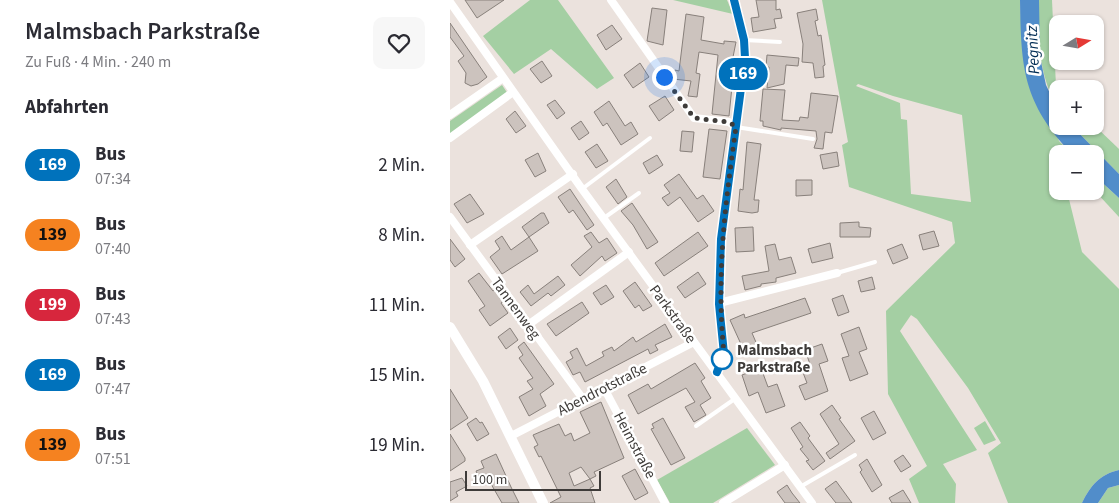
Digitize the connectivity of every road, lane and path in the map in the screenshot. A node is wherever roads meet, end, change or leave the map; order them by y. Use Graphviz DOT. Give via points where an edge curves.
graph roads {
  1 [pos="611,0"];
  2 [pos="734,0"];
  3 [pos="450,3"];
  4 [pos="744,40"];
  5 [pos="780,42"];
  6 [pos="503,78"];
  7 [pos="514,92"];
  8 [pos="450,115"];
  9 [pos="736,127"];
  10 [pos="450,138"];
  11 [pos="650,138"];
  12 [pos="813,138"];
  13 [pos="573,174"];
  14 [pos="582,189"];
  15 [pos="639,193"];
  16 [pos="450,217"];
  17 [pos="604,218"];
  18 [pos="470,245"];
  19 [pos="629,252"];
  20 [pos="875,262"];
  21 [pos="837,273"];
  22 [pos="719,304"];
  23 [pos="528,325"];
  24 [pos="450,327"];
  25 [pos="694,342"];
  26 [pos="717,372"];
  27 [pos="604,388"];
  28 [pos="736,398"];
  29 [pos="583,399"];
  30 [pos="696,426"];
  31 [pos="511,436"];
  32 [pos="855,454"];
  33 [pos="785,465"];
  34 [pos="800,487"];
  35 [pos="733,500"];
  36 [pos="543,503"];
  37 [pos="665,503"];
  38 [pos="723,503"];
  39 [pos="812,503"];
  1 -- 9 [label="street" via="694,118 729,122"];
  2 -- 4 [label="street"];
  3 -- 6 [label="street, Parkstraße"];
  4 -- 5 [label="lane"];
  4 -- 9 [label="street" via="745,58"];
  6 -- 7 [label="street, Parkstraße"];
  6 -- 8 [label="street"];
  7 -- 10 [label="street"];
  7 -- 13 [label="street, Parkstraße"];
  9 -- 12 [label="lane"];
  9 -- 22 [label="street" via="721,239"];
  11 -- 14 [label="lane"];
  13 -- 14 [label="street, Parkstraße"];
  13 -- 18 [label="street"];
  14 -- 17 [label="street, Parkstraße"];
  15 -- 17 [label="lane"];
  16 -- 18 [label="street, Tannenweg"];
  17 -- 19 [label="street, Parkstraße"];
  18 -- 23 [label="street, Tannenweg"];
  19 -- 23 [label="street"];
  19 -- 25 [label="street, Parkstraße"];
  20 -- 21 [label="lane"];
  21 -- 22 [label="street"];
  22 -- 26 [label="street" via="724,354"];
  23 -- 29 [label="street, Tannenweg"];
  24 -- 31 [label="main road" via="466,350"];
  25 -- 26 [label="street, Parkstraße"];
  25 -- 27 [label="street, Abendrotstraße"];
  26 -- 28 [label="street, Parkstraße"];
  27 -- 29 [label="street, Abendrotstraße"];
  27 -- 37 [label="street, Heimstraße"];
  28 -- 30 [label="lane"];
  28 -- 33 [label="street, Parkstraße"];
  29 -- 31 [label="street, Abendrotstraße"];
  31 -- 36 [label="main road"];
  32 -- 34 [label="lane"];
  33 -- 34 [label="street, Parkstraße"];
  33 -- 35 [label="street"];
  34 -- 39 [label="street, Parkstraße"];
  35 -- 38 [label="street"];
}
